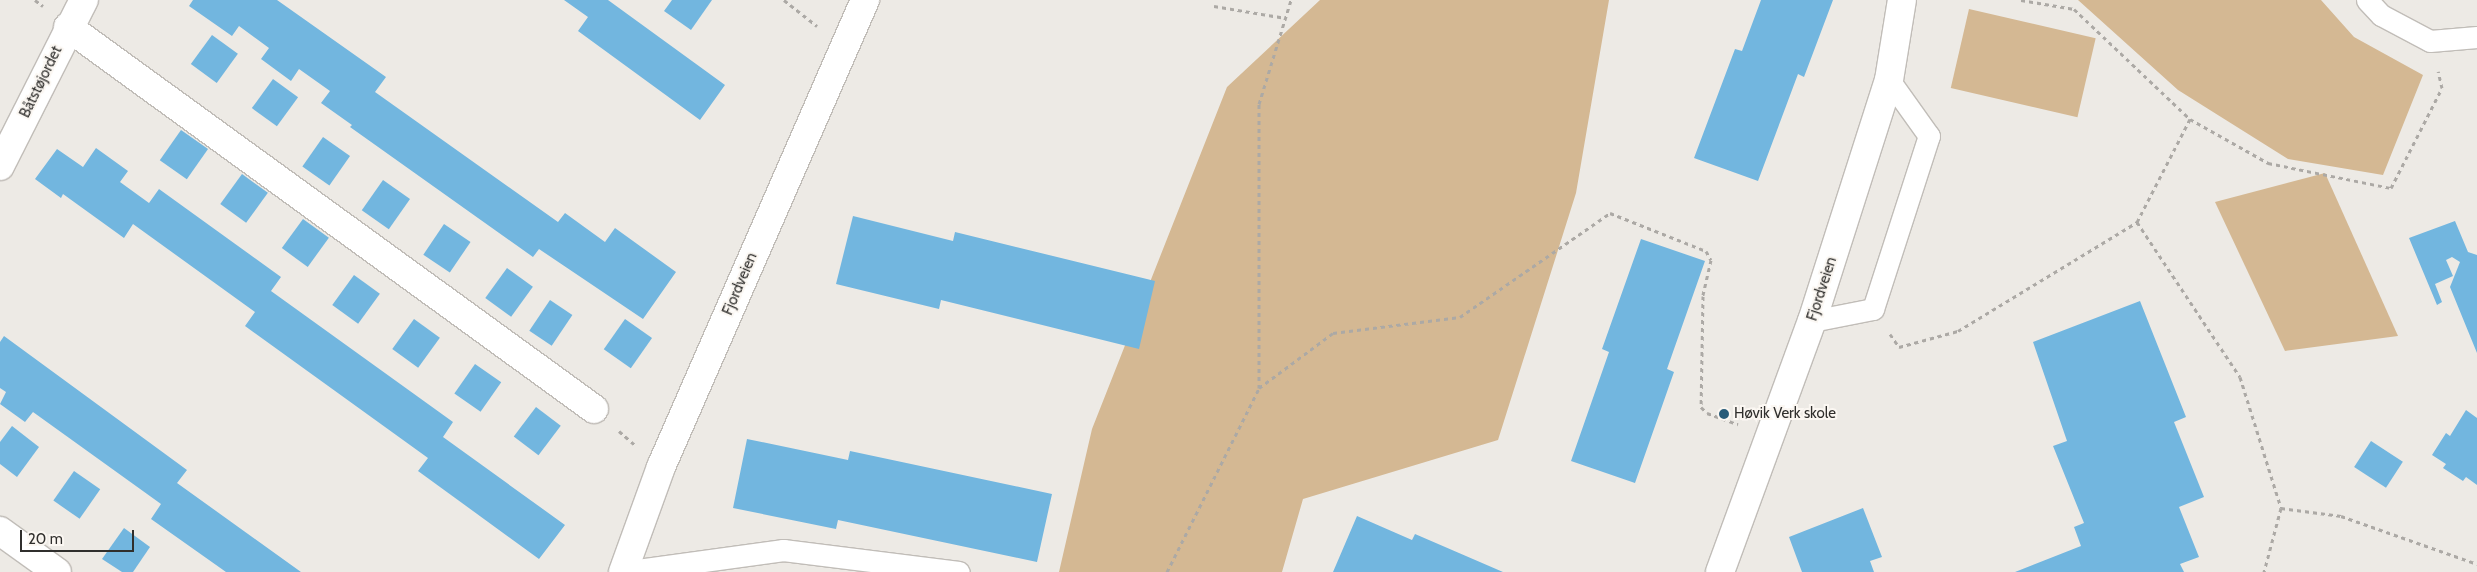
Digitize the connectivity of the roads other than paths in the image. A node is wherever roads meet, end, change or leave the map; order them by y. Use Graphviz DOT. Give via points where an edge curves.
graph roads {
  1 [pos="84,0"];
  2 [pos="865,0"];
  3 [pos="1902,0"];
  4 [pos="2367,0"];
  5 [pos="68,27"];
  6 [pos="2477,37"];
  7 [pos="1889,80"];
  8 [pos="0,166"];
  9 [pos="1812,321"];
  10 [pos="594,409"];
  11 [pos="0,531"];
  12 [pos="56,572"];
  13 [pos="623,572"];
  14 [pos="959,572"];
  15 [pos="1720,572"];
  1 -- 5 [label="street, Båtstøjordet"];
  2 -- 13 [label="street, Fjordveien" via="661,467"];
  3 -- 7 [label="street, Fjordveien"];
  4 -- 6 [label="lane" via="2381,15 2430,41"];
  5 -- 8 [label="street, Båtstøjordet"];
  5 -- 10 [label="street"];
  7 -- 9 [label="street, Fjordveien"];
  7 -- 9 [label="lane" via="1929,136 1873,309"];
  9 -- 15 [label="street, Fjordveien"];
  11 -- 12 [label="street"];
  13 -- 14 [label="lane" via="783,550"];
}
